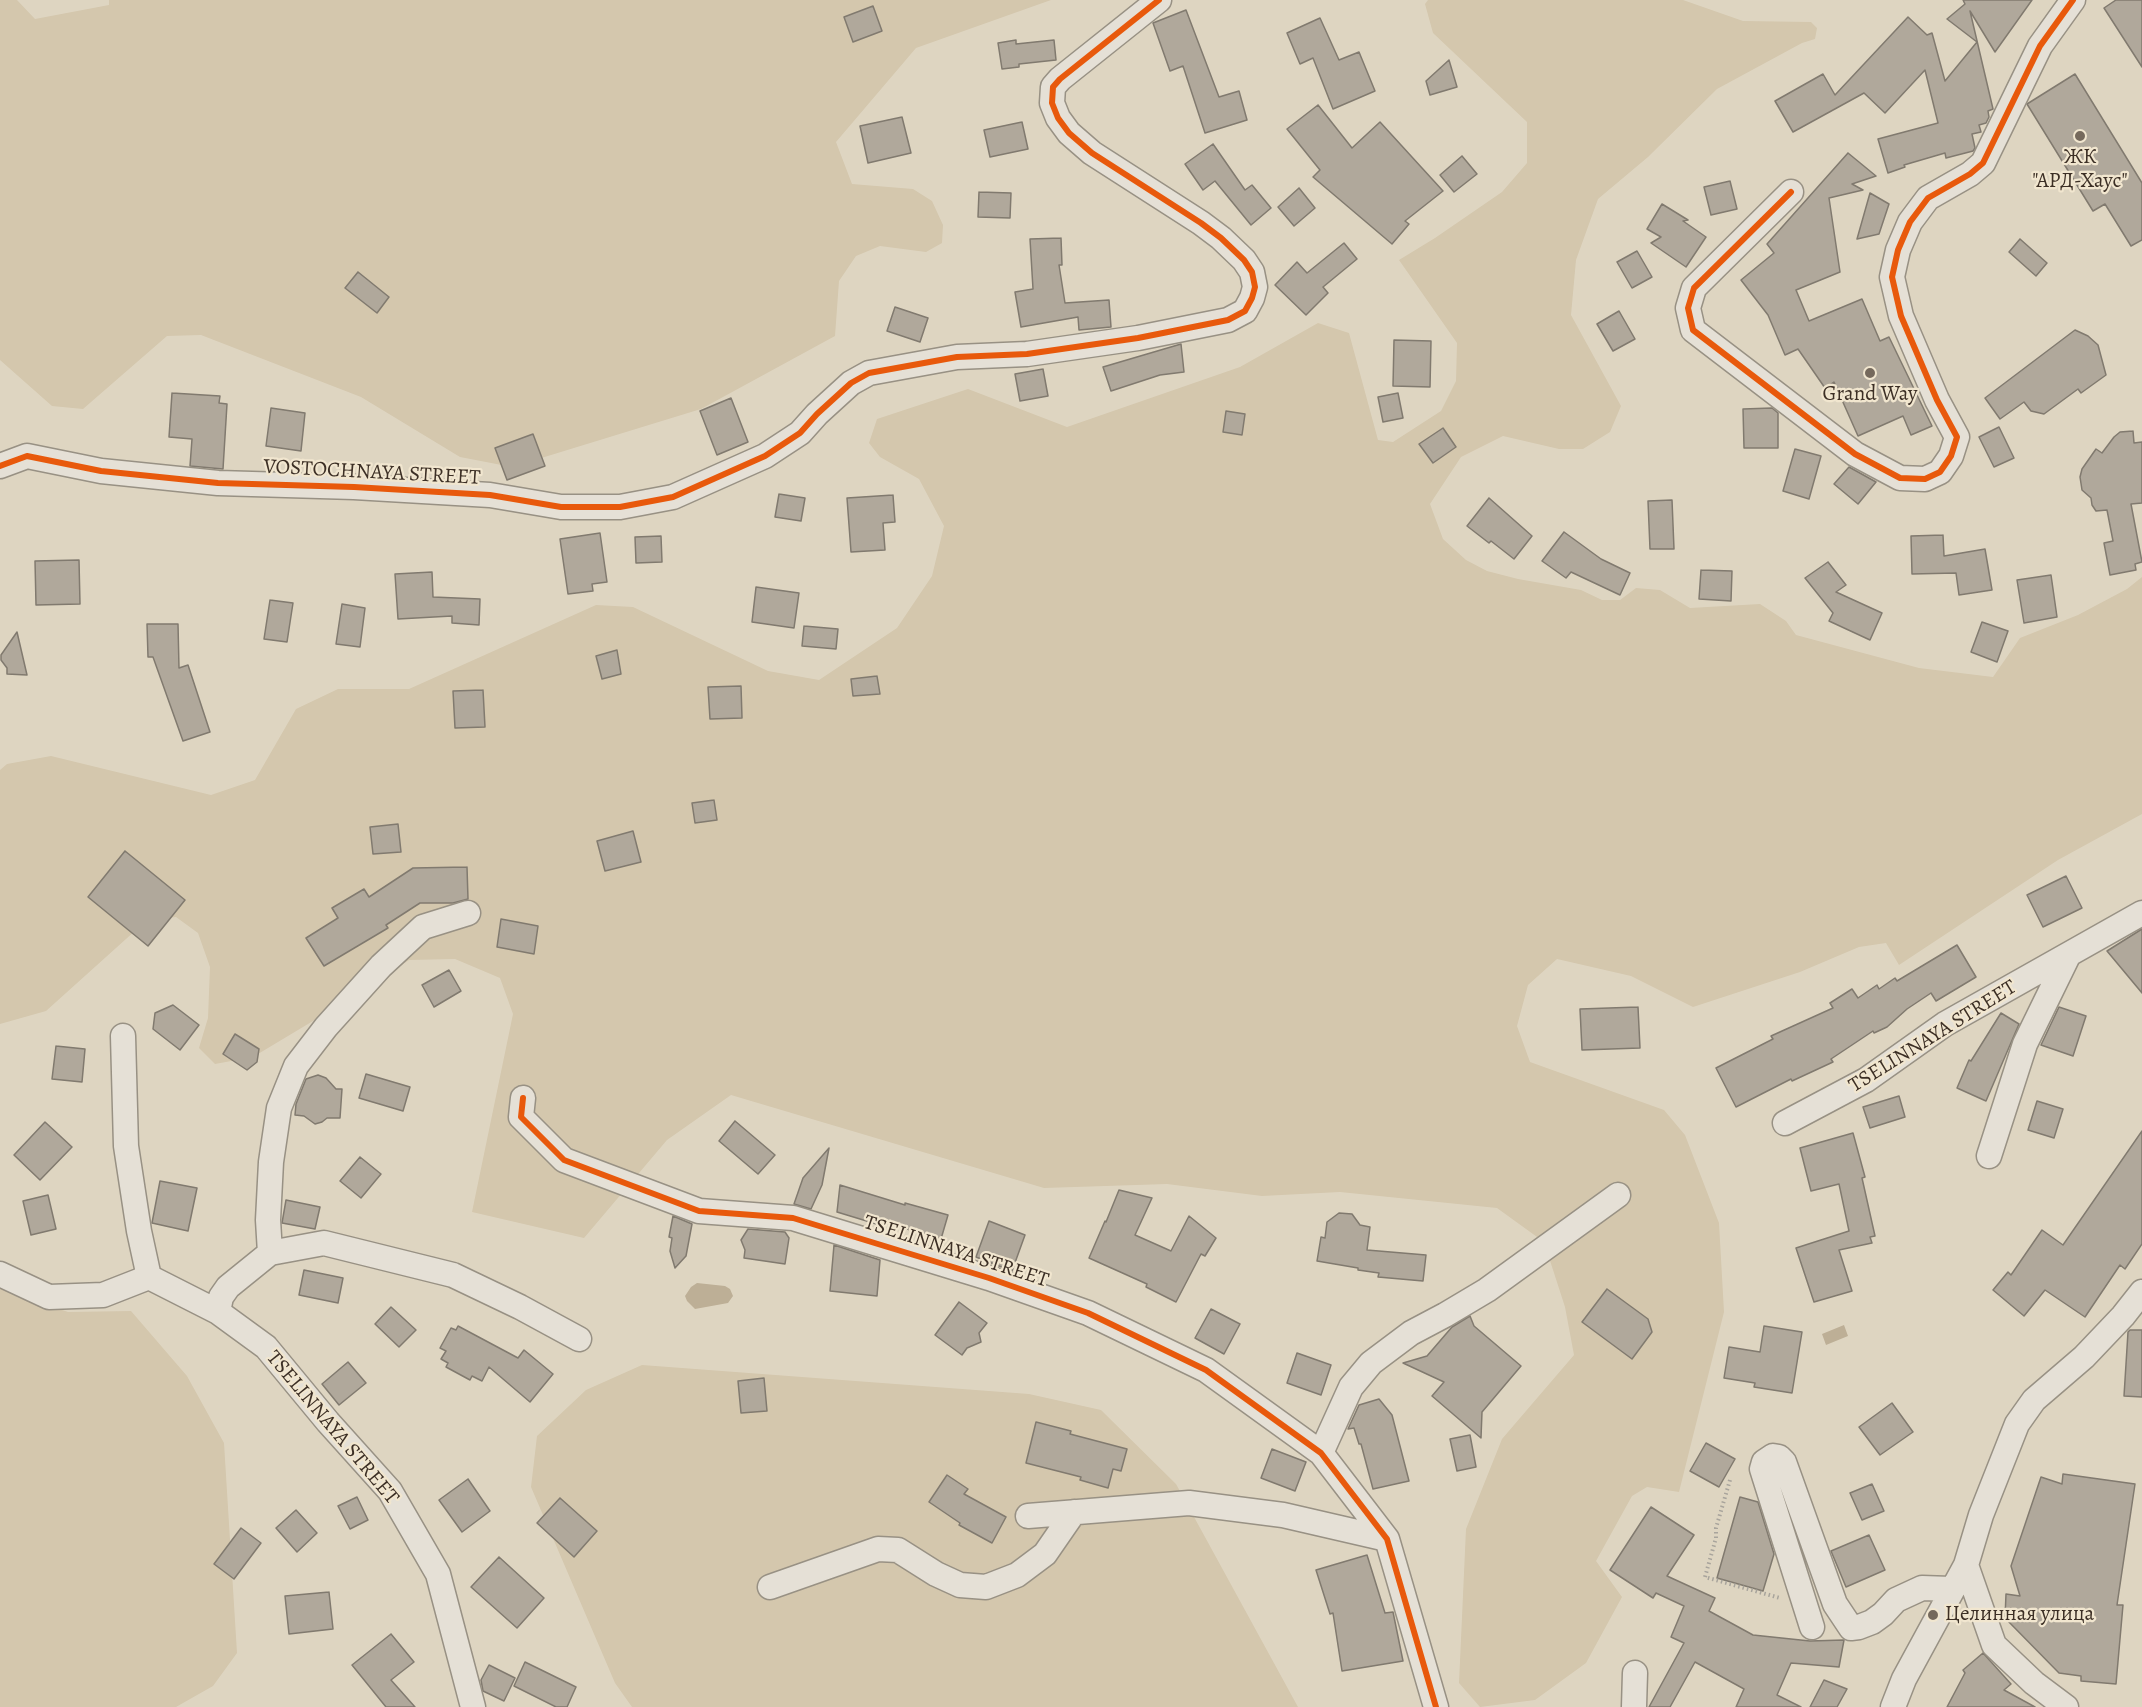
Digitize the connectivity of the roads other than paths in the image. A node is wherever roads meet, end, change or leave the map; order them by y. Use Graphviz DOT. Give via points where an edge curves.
graph roads {
  1 [pos="1159,0"];
  2 [pos="2073,0"];
  3 [pos="1791,192"];
  4 [pos="0,465"];
  5 [pos="468,913"];
  6 [pos="2142,913"];
  7 [pos="2068,956"];
  8 [pos="123,1036"];
  9 [pos="523,1098"];
  10 [pos="1785,1123"];
  11 [pos="1989,1156"];
  12 [pos="1617,1194"];
  13 [pos="270,1253"];
  14 [pos="0,1274"];
  15 [pos="149,1277"];
  16 [pos="2142,1292"];
  17 [pos="218,1312"];
  18 [pos="579,1339"];
  19 [pos="1321,1453"];
  20 [pos="1074,1512"];
  21 [pos="1028,1515"];
  22 [pos="1387,1539"];
  23 [pos="1966,1565"];
  24 [pos="770,1587"];
  25 [pos="1952,1589"];
  26 [pos="1812,1627"];
  27 [pos="1635,1673"];
  28 [pos="473,1707"];
  29 [pos="1436,1707"];
  30 [pos="1634,1707"];
  31 [pos="1893,1707"];
  32 [pos="2066,1707"];
  1 -- 4 [label="street, VOSTOCHNAYA STREET" via="1060,79 1053,87 1052,103 1069,133 1092,153 1202,223 1244,260 1255,287 1245,311 1228,320 1138,338 1027,354 957,357 869,373 851,383 800,433 765,456 673,497 620,507 561,507 490,495 218,483 101,471 27,456"];
  2 -- 3 [label="street" via="2040,46 1983,162 1971,174 1928,198 1910,222 1898,250 1892,277 1901,316 1957,437 1940,472 1924,479 1900,478 1855,454 1693,330 1688,308 1694,288"];
  5 -- 13 [label="street" via="423,927 381,966 296,1066 279,1108 271,1162"];
  6 -- 7 [label="street, TSELINNAYA STREET"];
  7 -- 10 [label="street, TSELINNAYA STREET" via="1946,1024 1866,1080"];
  7 -- 11 [label="street" via="2025,1044"];
  8 -- 15 [label="street" via="126,1146"];
  9 -- 19 [label="street, TSELINNAYA STREET" via="521,1117 564,1160 699,1211 793,1218 1088,1313 1206,1370"];
  12 -- 19 [label="street" via="1487,1290 1411,1333 1371,1363 1351,1387"];
  13 -- 17 [label="street" via="220,1296"];
  13 -- 18 [label="street" via="324,1243 453,1275"];
  14 -- 15 [label="street" via="49,1297 103,1295"];
  15 -- 17 [label="street, TSELINNAYA STREET"];
  16 -- 23 [label="street" via="2084,1357 2034,1400 2017,1424"];
  17 -- 28 [label="street, TSELINNAYA STREET" via="266,1347 390,1491 438,1574"];
  19 -- 22 [label="street, TSELINNAYA STREET"];
  20 -- 21 [label="street"];
  20 -- 22 [label="street" via="1189,1503 1283,1515"];
  20 -- 24 [label="street" via="1045,1554 1017,1575 987,1587 960,1585 898,1550 878,1549"];
  22 -- 29 [label="street, TSELINNAYA STREET"];
  23 -- 25 [label="street"];
  23 -- 32 [label="street" via="1994,1645"];
  25 -- 26 [label="street" via="1922,1588 1896,1600 1872,1622 1851,1628 1835,1604 1784,1462 1773,1456 1762,1469"];
  25 -- 31 [label="street"];
  27 -- 30 [label="street"];
}
